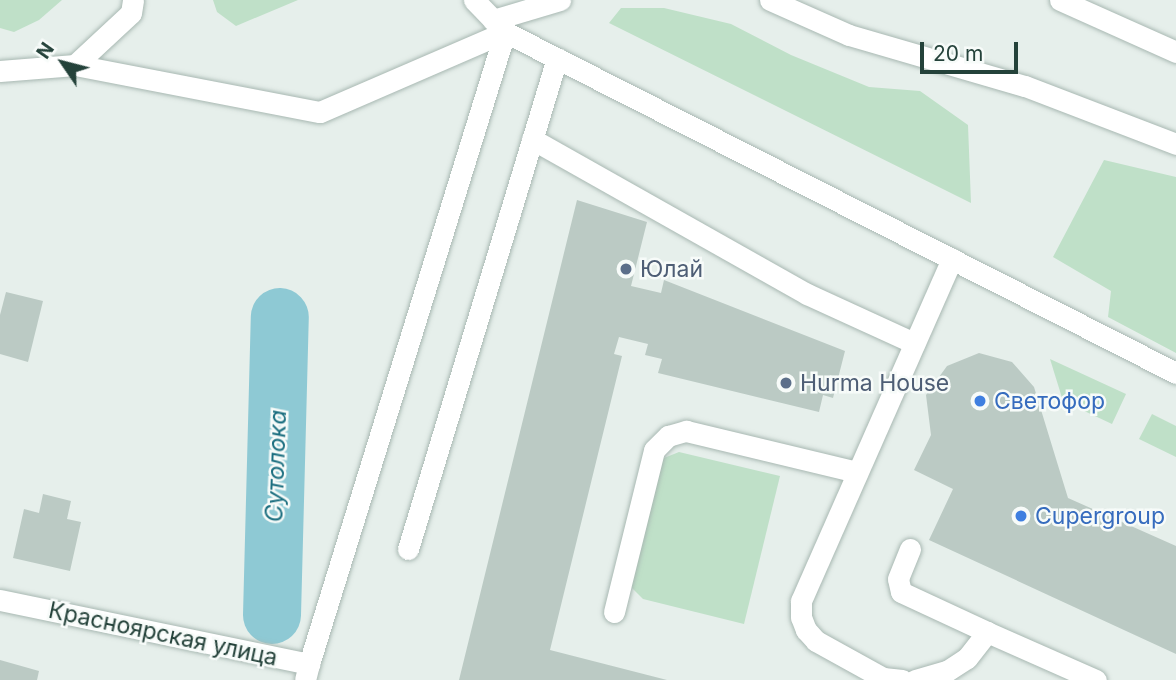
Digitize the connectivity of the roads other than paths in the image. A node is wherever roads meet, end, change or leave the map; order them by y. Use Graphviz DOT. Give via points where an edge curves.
graph roads {
  1 [pos="133,0"];
  2 [pos="474,0"];
  3 [pos="560,0"];
  4 [pos="770,0"];
  5 [pos="1060,0"];
  6 [pos="1083,5"];
  7 [pos="499,26"];
  8 [pos="1176,52"];
  9 [pos="557,58"];
  10 [pos="75,65"];
  11 [pos="0,72"];
  12 [pos="533,139"];
  13 [pos="1176,144"];
  14 [pos="952,259"];
  15 [pos="914,343"];
  16 [pos="1176,373"];
  17 [pos="857,472"];
  18 [pos="408,549"];
  19 [pos="911,549"];
  20 [pos="0,600"];
  21 [pos="614,612"];
  22 [pos="987,632"];
  23 [pos="307,672"];
  24 [pos="902,680"];
  25 [pos="915,680"];
  26 [pos="1096,680"];
  1 -- 10 [label="street" via="131,13"];
  2 -- 7 [label="street"];
  3 -- 7 [label="street"];
  4 -- 13 [label="street" via="849,36 1025,86"];
  5 -- 6 [label="street"];
  6 -- 8 [label="street"];
  7 -- 9 [label="street"];
  7 -- 10 [label="street" via="320,112"];
  7 -- 23 [label="street"];
  9 -- 12 [label="street"];
  9 -- 14 [label="street"];
  10 -- 11 [label="street"];
  12 -- 15 [label="street" via="807,294"];
  12 -- 18 [label="street"];
  14 -- 15 [label="street"];
  14 -- 16 [label="street"];
  15 -- 17 [label="street"];
  17 -- 21 [label="street" via="686,431 668,436 654,450"];
  17 -- 24 [label="street" via="804,590 802,617 816,641 883,678"];
  19 -- 22 [label="street" via="898,579 901,592"];
  20 -- 23 [label="street, Красноярская улица"];
  22 -- 25 [label="street" via="957,665"];
  22 -- 26 [label="street"];
}
